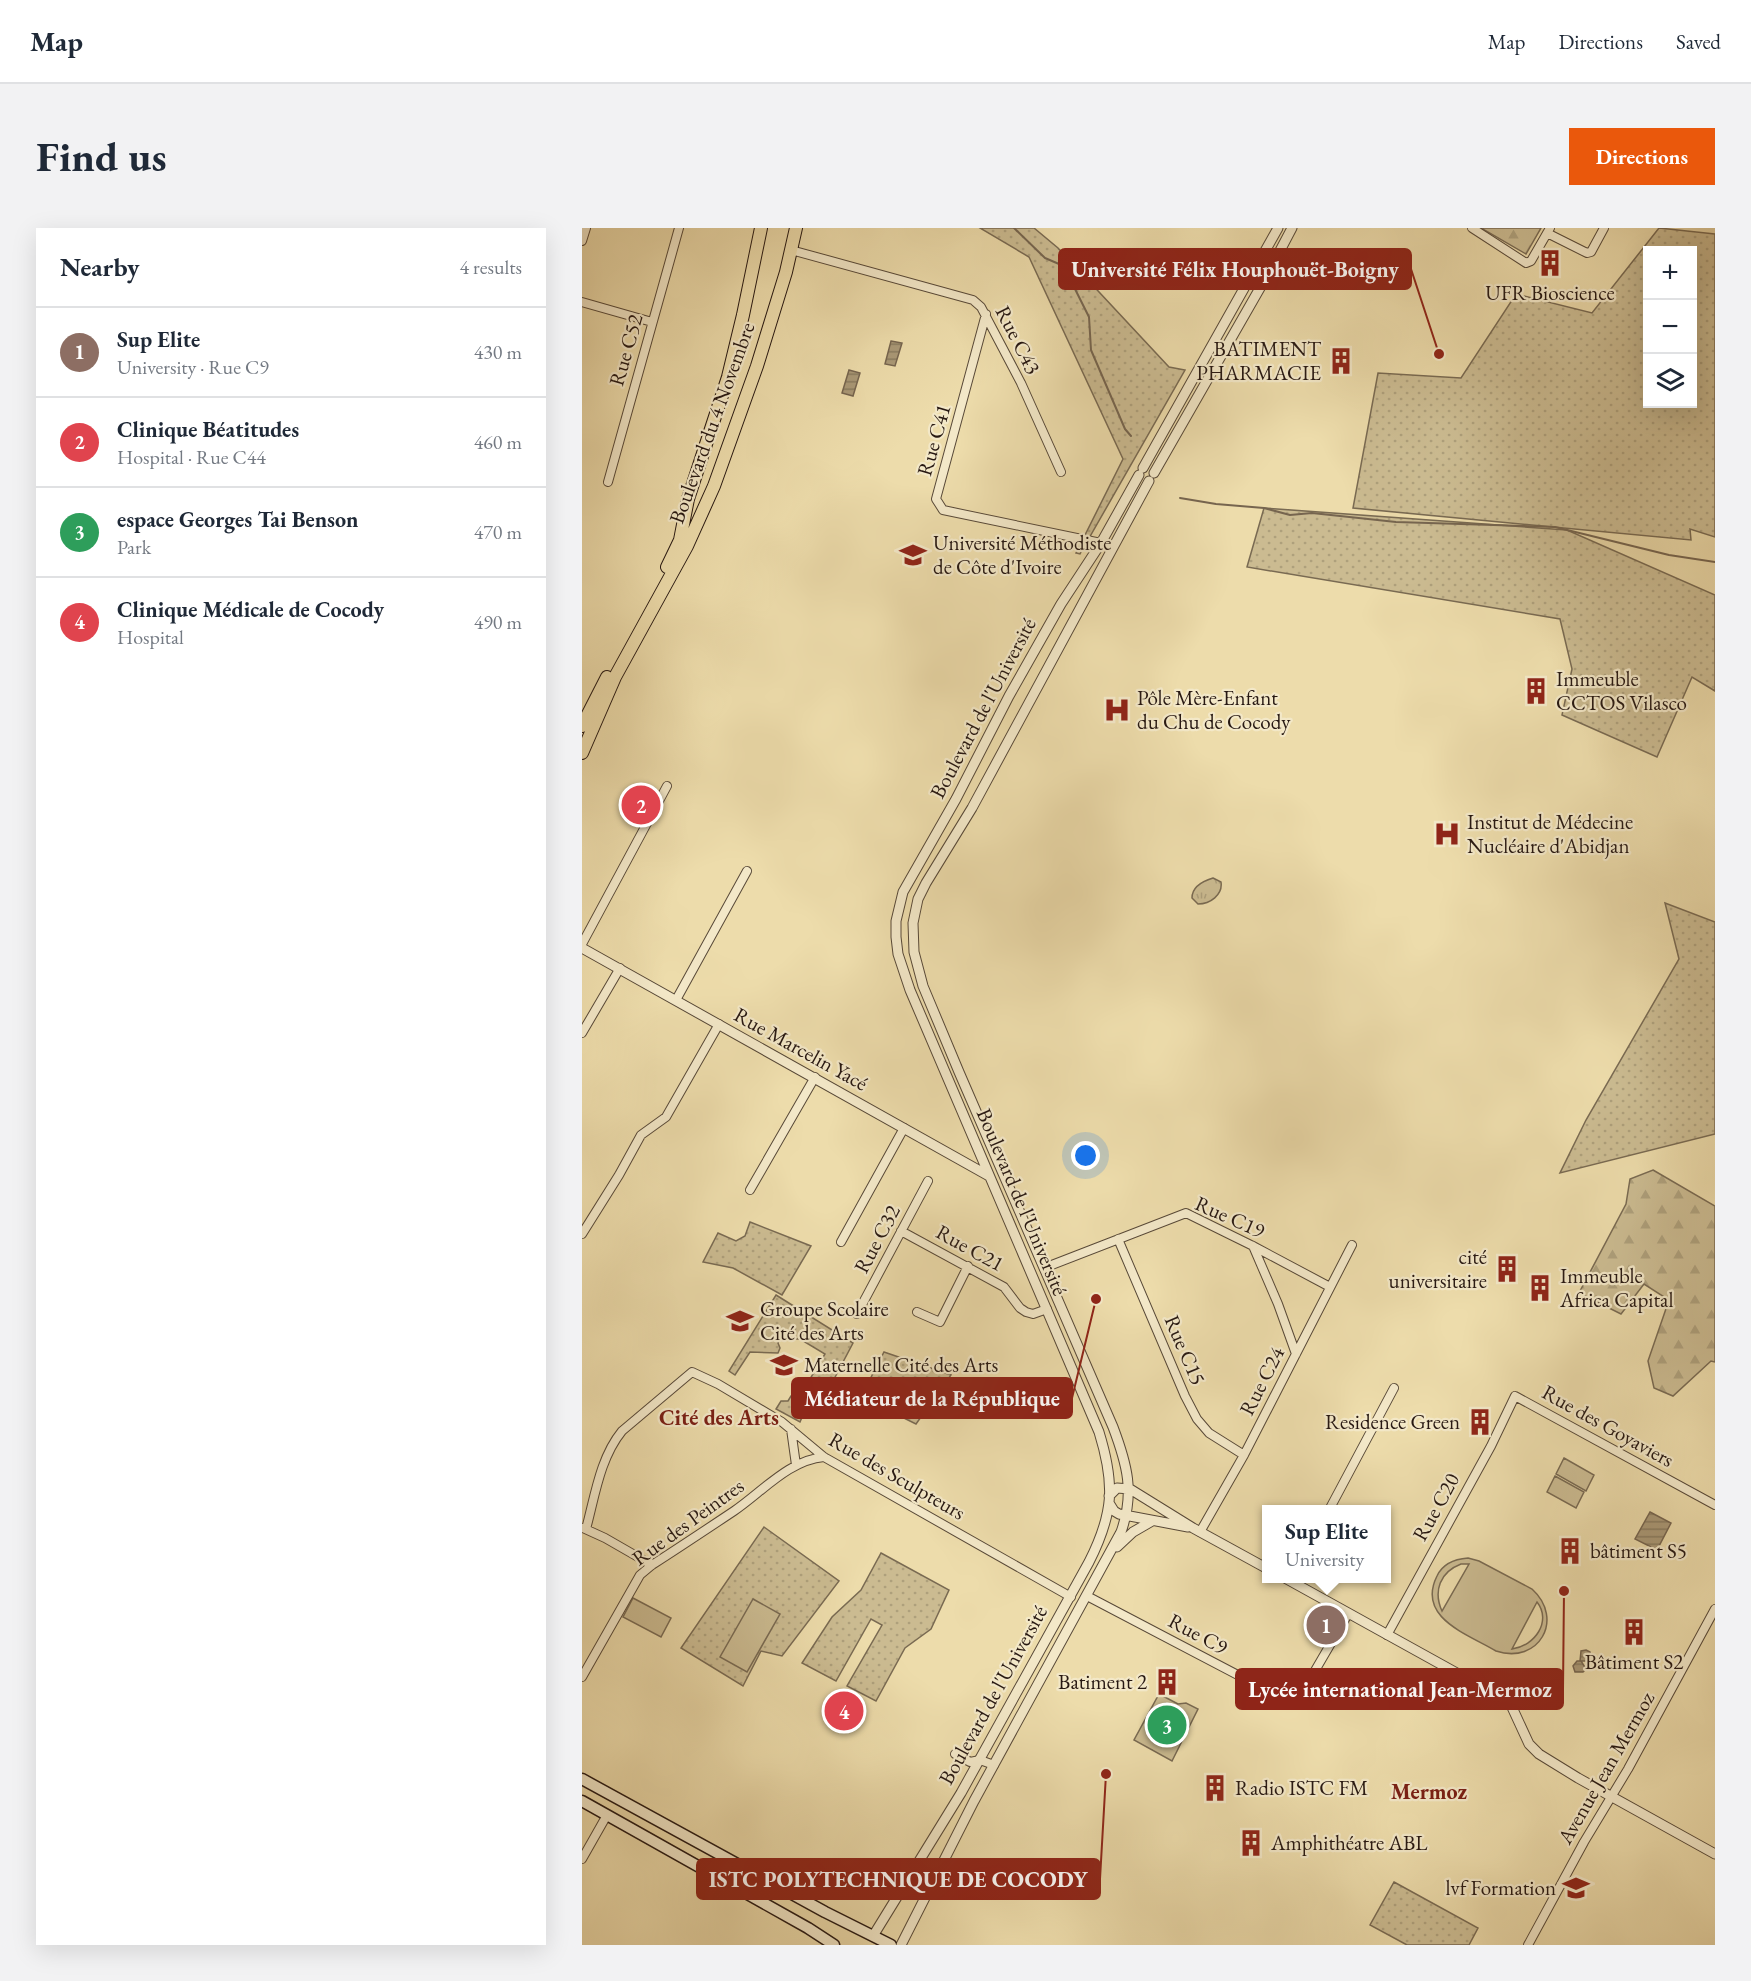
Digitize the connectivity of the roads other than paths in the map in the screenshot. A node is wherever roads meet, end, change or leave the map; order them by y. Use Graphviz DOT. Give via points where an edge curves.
graph roads {
  1 [pos="586,228"];
  2 [pos="679,228"];
  3 [pos="762,228"];
  4 [pos="796,228"];
  5 [pos="1278,228"];
  6 [pos="1292,228"];
  7 [pos="1472,228"];
  8 [pos="1604,228"];
  9 [pos="1548,231"];
  10 [pos="582,241"];
  11 [pos="791,250"];
  12 [pos="582,302"];
  13 [pos="986,314"];
  14 [pos="652,322"];
  15 [pos="1161,436"];
  16 [pos="1172,441"];
  17 [pos="1061,472"];
  18 [pos="1139,475"];
  19 [pos="1150,480"];
  20 [pos="608,482"];
  21 [pos="1101,543"];
  22 [pos="1112,548"];
  23 [pos="582,726"];
  24 [pos="582,753"];
  25 [pos="667,786"];
  26 [pos="956,799"];
  27 [pos="972,808"];
  28 [pos="747,872"];
  29 [pos="582,946"];
  30 [pos="620,968"];
  31 [pos="676,1000"];
  32 [pos="719,1024"];
  33 [pos="582,1033"];
  34 [pos="815,1077"];
  35 [pos="904,1128"];
  36 [pos="1002,1170"];
  37 [pos="989,1176"];
  38 [pos="928,1181"];
  39 [pos="750,1190"];
  40 [pos="902,1231"];
  41 [pos="582,1234"];
  42 [pos="1118,1239"];
  43 [pos="841,1242"];
  44 [pos="1352,1245"];
  45 [pos="1253,1246"];
  46 [pos="968,1266"];
  47 [pos="1044,1268"];
  48 [pos="1330,1287"];
  49 [pos="1047,1309"];
  50 [pos="917,1312"];
  51 [pos="857,1314"];
  52 [pos="1296,1354"];
  53 [pos="1394,1388"];
  54 [pos="1515,1396"];
  55 [pos="791,1429"];
  56 [pos="1244,1455"];
  57 [pos="824,1457"];
  58 [pos="796,1466"];
  59 [pos="1130,1489"];
  60 [pos="1109,1500"];
  61 [pos="1715,1504"];
  62 [pos="1331,1505"];
  63 [pos="1126,1515"];
  64 [pos="1152,1521"];
  65 [pos="584,1528"];
  66 [pos="1197,1530"];
  67 [pos="1111,1552"];
  68 [pos="652,1565"];
  69 [pos="1262,1566"];
  70 [pos="1295,1583"];
  71 [pos="1087,1596"];
  72 [pos="1071,1597"];
  73 [pos="1715,1609"];
  74 [pos="1348,1614"];
  75 [pos="1387,1635"];
  76 [pos="582,1677"];
  77 [pos="956,1754"];
  78 [pos="980,1760"];
  79 [pos="972,1766"];
  80 [pos="994,1766"];
  81 [pos="988,1777"];
  82 [pos="582,1779"];
  83 [pos="1611,1797"];
  84 [pos="582,1801"];
  85 [pos="607,1815"];
  86 [pos="1715,1854"];
  87 [pos="582,1859"];
  88 [pos="870,1940"];
  89 [pos="834,1945"];
  90 [pos="891,1945"];
  91 [pos="901,1945"];
  92 [pos="1528,1945"];
  1 -- 10 [label="street"];
  2 -- 14 [label="street, Rue C52"];
  3 -- 23 [label="main road, Boulevard du 4 Novembre" via="728,376 688,499 680,540"];
  4 -- 11 [label="main road, Boulevard du 4 Novembre"];
  5 -- 15 [label="street, Boulevard de l'Université"];
  6 -- 16 [label="street, Boulevard de l'Université"];
  7 -- 9 [label="street" via="1526,263"];
  8 -- 9 [label="street" via="1587,253"];
  11 -- 13 [label="street, Rue C43" via="973,300"];
  11 -- 24 [label="main road, Boulevard du 4 Novembre" via="754,375 714,486 687,546 615,677"];
  12 -- 14 [label="street"];
  13 -- 17 [label="street, Rue C43"];
  13 -- 21 [label="street, Rue C41" via="936,500 939,506 943,510"];
  14 -- 20 [label="street, Rue C52"];
  15 -- 16 [label="street"];
  15 -- 18 [label="street, Boulevard de l'Université"];
  16 -- 19 [label="street, Boulevard de l'Université"];
  18 -- 19 [label="street"];
  18 -- 21 [label="street, Boulevard de l'Université"];
  19 -- 22 [label="street, Boulevard de l'Université"];
  21 -- 22 [label="street, Rue C41"];
  21 -- 26 [label="street, Boulevard de l'Université" via="1014,686"];
  22 -- 27 [label="street, Boulevard de l'Université"];
  25 -- 29 [label="street"];
  26 -- 27 [label="street"];
  26 -- 37 [label="street, Boulevard de l'Université" via="903,892 896,937 910,990"];
  27 -- 36 [label="street, Boulevard de l'Université" via="918,899 912,936 923,986"];
  28 -- 31 [label="street"];
  29 -- 30 [label="street, Rue Marcelin Yacé"];
  30 -- 31 [label="street, Rue Marcelin Yacé"];
  30 -- 33 [label="street"];
  31 -- 32 [label="street, Rue Marcelin Yacé"];
  32 -- 34 [label="street, Rue Marcelin Yacé"];
  32 -- 41 [label="street" via="666,1117 640,1135"];
  34 -- 35 [label="street, Rue Marcelin Yacé"];
  34 -- 39 [label="street"];
  35 -- 37 [label="street, Rue Marcelin Yacé"];
  35 -- 43 [label="street"];
  36 -- 37 [label="street"];
  36 -- 47 [label="street, Boulevard de l'Université"];
  37 -- 49 [label="street, Boulevard de l'Université"];
  38 -- 40 [label="street, Rue C32"];
  40 -- 46 [label="street, Rue C21"];
  40 -- 51 [label="street, Rue C32"];
  42 -- 45 [label="street, Rue C19" via="1186,1213"];
  42 -- 47 [label="street, Rue C19"];
  42 -- 56 [label="street, Rue C15" via="1197,1419 1209,1433"];
  44 -- 48 [label="street, Rue C24"];
  45 -- 48 [label="street, Rue C19"];
  45 -- 52 [label="street"];
  46 -- 49 [label="street, Rue C21" via="1004,1287 1026,1312"];
  46 -- 50 [label="street" via="940,1322"];
  47 -- 59 [label="street, Boulevard de l'Université" via="1113,1427"];
  48 -- 52 [label="street, Rue C24"];
  49 -- 60 [label="street, Boulevard de l'Université" via="1099,1432 1109,1467"];
  52 -- 56 [label="street, Rue C24"];
  53 -- 62 [label="street"];
  54 -- 61 [label="street, Rue des Goyaviers"];
  54 -- 75 [label="street, Rue C20"];
  55 -- 57 [label="street, Rue des Sculpteurs"];
  55 -- 58 [label="street"];
  55 -- 65 [label="street, Rue des Sculpteurs" via="692,1372 612,1443"];
  56 -- 66 [label="street, Rue C24"];
  57 -- 58 [label="street, Rue des Peintres"];
  57 -- 72 [label="street, Rue des Sculpteurs"];
  58 -- 68 [label="street, Rue des Peintres"];
  59 -- 60 [label="street" via="1117,1488"];
  59 -- 63 [label="street, Boulevard de l'Université"];
  59 -- 66 [label="street"];
  60 -- 63 [label="street" via="1116,1513"];
  60 -- 72 [label="street, Boulevard de l'Université" via="1105,1526"];
  63 -- 64 [label="street"];
  63 -- 67 [label="street, Boulevard de l'Université"];
  64 -- 66 [label="street"];
  64 -- 67 [label="street"];
  65 -- 68 [label="street"];
  66 -- 69 [label="street"];
  67 -- 71 [label="street, Boulevard de l'Université"];
  68 -- 76 [label="street, Rue des Peintres" via="640,1575"];
  70 -- 74 [label="street"];
  71 -- 74 [label="street, Rue C9" via="1295,1705"];
  71 -- 80 [label="street, Boulevard de l'Université"];
  72 -- 78 [label="street, Boulevard de l'Université"];
  73 -- 83 [label="street, Avenue Jean Mermoz"];
  74 -- 75 [label="street"];
  75 -- 83 [label="street" via="1506,1701 1539,1755"];
  77 -- 79 [label="street"];
  78 -- 79 [label="street, Boulevard de l'Université"];
  78 -- 80 [label="street"];
  79 -- 81 [label="street"];
  79 -- 88 [label="street, Boulevard de l'Université"];
  80 -- 81 [label="street, Boulevard de l'Université"];
  81 -- 91 [label="street, Boulevard de l'Université"];
  82 -- 88 [label="main road"];
  83 -- 86 [label="street"];
  83 -- 92 [label="street, Avenue Jean Mermoz"];
  84 -- 85 [label="main road"];
  85 -- 87 [label="street"];
  85 -- 89 [label="main road"];
  88 -- 90 [label="main road"];
}
